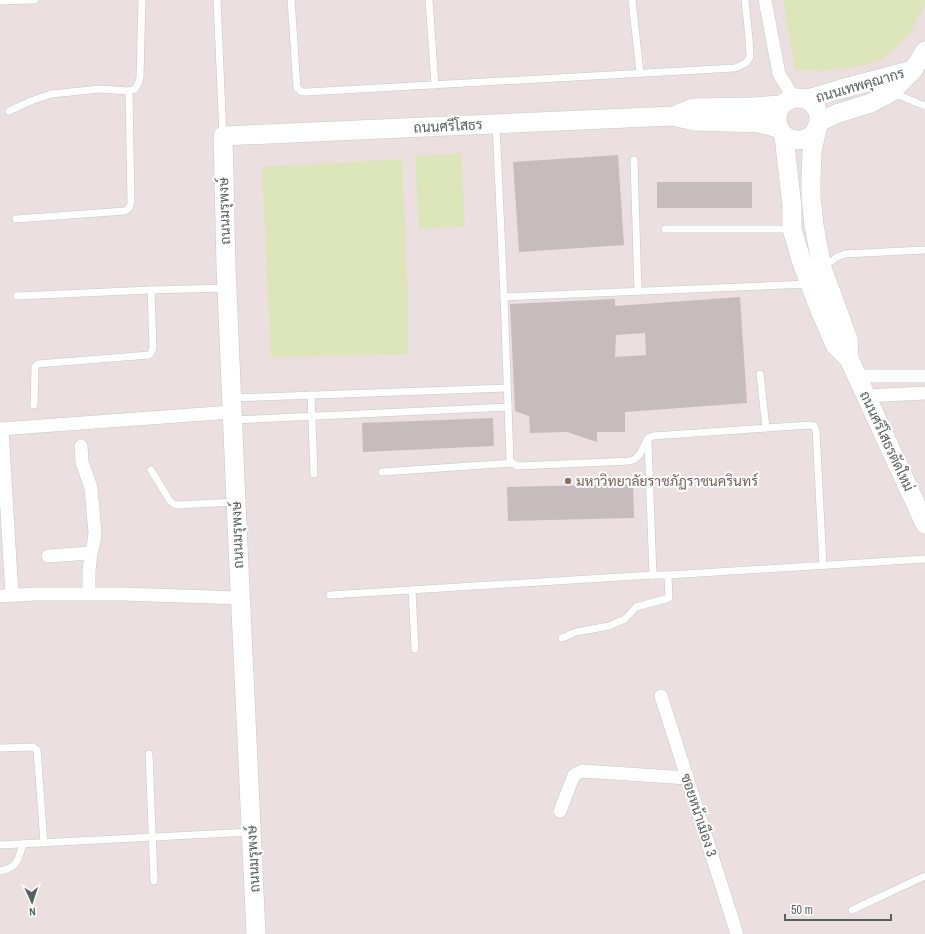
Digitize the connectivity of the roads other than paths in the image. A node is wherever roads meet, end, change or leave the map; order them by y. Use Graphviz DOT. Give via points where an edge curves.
graph roads {
  1 [pos="35,0"];
  2 [pos="142,0"];
  3 [pos="217,0"];
  4 [pos="291,0"];
  5 [pos="429,0"];
  6 [pos="632,0"];
  7 [pos="745,0"];
  8 [pos="765,0"];
  9 [pos="0,1"];
  10 [pos="925,51"];
  11 [pos="913,70"];
  12 [pos="640,73"];
  13 [pos="435,85"];
  14 [pos="129,91"];
  15 [pos="892,92"];
  16 [pos="794,101"];
  17 [pos="925,106"];
  18 [pos="9,111"];
  19 [pos="674,116"];
  20 [pos="496,124"];
  21 [pos="818,125"];
  22 [pos="781,132"];
  23 [pos="223,136"];
  24 [pos="634,160"];
  25 [pos="16,219"];
  26 [pos="664,229"];
  27 [pos="792,229"];
  28 [pos="923,250"];
  29 [pos="822,268"];
  30 [pos="809,284"];
  31 [pos="227,288"];
  32 [pos="151,290"];
  33 [pos="638,291"];
  34 [pos="17,296"];
  35 [pos="504,296"];
  36 [pos="849,359"];
  37 [pos="760,374"];
  38 [pos="857,376"];
  39 [pos="925,376"];
  40 [pos="507,388"];
  41 [pos="925,393"];
  42 [pos="311,395"];
  43 [pos="866,396"];
  44 [pos="34,405"];
  45 [pos="508,407"];
  46 [pos="232,410"];
  47 [pos="312,416"];
  48 [pos="766,428"];
  49 [pos="1,429"];
  50 [pos="648,438"];
  51 [pos="81,446"];
  52 [pos="512,463"];
  53 [pos="151,470"];
  54 [pos="382,472"];
  55 [pos="314,474"];
  56 [pos="236,502"];
  57 [pos="925,524"];
  58 [pos="91,553"];
  59 [pos="48,556"];
  60 [pos="925,559"];
  61 [pos="823,565"];
  62 [pos="653,575"];
  63 [pos="668,575"];
  64 [pos="412,590"];
  65 [pos="89,594"];
  66 [pos="6,595"];
  67 [pos="330,595"];
  68 [pos="240,598"];
  69 [pos="562,638"];
  70 [pos="415,650"];
  71 [pos="661,696"];
  72 [pos="0,748"];
  73 [pos="149,754"];
  74 [pos="688,778"];
  75 [pos="560,811"];
  76 [pos="251,832"];
  77 [pos="153,837"];
  78 [pos="44,843"];
  79 [pos="23,844"];
  80 [pos="0,845"];
  81 [pos="0,871"];
  82 [pos="925,876"];
  83 [pos="154,881"];
  84 [pos="852,910"];
  85 [pos="256,934"];
  86 [pos="737,934"];
  1 -- 9 [label="lane"];
  2 -- 14 [label="lane" via="140,77 135,89"];
  3 -- 23 [label="lane"];
  4 -- 13 [label="lane" via="297,88 302,92"];
  5 -- 13 [label="lane"];
  6 -- 12 [label="lane"];
  7 -- 12 [label="lane" via="750,57 747,62 735,68"];
  8 -- 16 [label="street" via="779,74"];
  10 -- 11 [label="main road, ถนนเทพคุณากร"];
  11 -- 15 [label="main road, ถนนเทพคุณากร"];
  11 -- 16 [label="main road, ถนนเทพคุณากร"];
  12 -- 13 [label="lane"];
  14 -- 18 [label="lane" via="100,90 51,94"];
  14 -- 25 [label="lane" via="132,203 129,208 125,211"];
  15 -- 17 [label="lane"];
  15 -- 21 [label="main road, ถนนเทพคุณากร" via="871,103 836,114"];
  16 -- 19 [label="main road, ถนนศรีโสธร" via="753,107 693,108"];
  16 -- 21 [label="main road" via="812,103 819,115"];
  16 -- 22 [label="main road" via="777,112 776,120"];
  19 -- 20 [label="main road, ถนนศรีโสธร"];
  19 -- 22 [label="main road, ถนนศรีโสธร" via="694,121 760,123"];
  20 -- 23 [label="main road, ถนนศรีโสธร"];
  20 -- 35 [label="lane"];
  21 -- 22 [label="main road" via="813,134 799,141 791,140"];
  21 -- 29 [label="main road, ถนนศรีโสธรตัดใหม่" via="812,152 811,197"];
  22 -- 27 [label="main road, ถนนศรีโสธรตัดใหม่" via="792,206"];
  23 -- 31 [label="main road, ถนนมรุพงษ์"];
  24 -- 33 [label="lane"];
  26 -- 27 [label="lane"];
  27 -- 30 [label="main road, ถนนศรีโสธรตัดใหม่"];
  28 -- 29 [label="lane" via="845,254"];
  29 -- 36 [label="main road, ถนนศรีโสธรตัดใหม่" via="848,339"];
  30 -- 33 [label="lane"];
  30 -- 36 [label="main road, ถนนศรีโสธรตัดใหม่" via="835,345"];
  31 -- 32 [label="lane"];
  31 -- 46 [label="main road, ถนนมรุพงษ์"];
  32 -- 34 [label="lane"];
  32 -- 44 [label="lane" via="152,353 38,364 35,367"];
  33 -- 35 [label="lane"];
  35 -- 40 [label="lane"];
  36 -- 38 [label="main road, ถนนศรีโสธรตัดใหม่"];
  37 -- 48 [label="lane"];
  38 -- 39 [label="street"];
  38 -- 43 [label="main road, ถนนศรีโสธรตัดใหม่"];
  40 -- 42 [label="lane"];
  40 -- 45 [label="lane"];
  41 -- 43 [label="street"];
  42 -- 46 [label="lane"];
  42 -- 47 [label="lane"];
  43 -- 57 [label="main road, ถนนศรีโสธรตัดใหม่"];
  45 -- 47 [label="lane"];
  45 -- 52 [label="lane"];
  46 -- 47 [label="lane"];
  46 -- 49 [label="street"];
  46 -- 56 [label="main road, ถนนมรุพงษ์"];
  47 -- 55 [label="lane"];
  48 -- 50 [label="lane"];
  48 -- 61 [label="lane" via="810,425 816,430"];
  49 -- 66 [label="street"];
  50 -- 52 [label="lane" via="640,454 630,462 518,466"];
  50 -- 62 [label="lane"];
  51 -- 58 [label="street" via="82,462 91,488 94,542"];
  52 -- 54 [label="lane"];
  53 -- 56 [label="lane" via="174,504"];
  56 -- 68 [label="main road, ถนนมรุพงษ์"];
  58 -- 59 [label="street"];
  58 -- 65 [label="street"];
  60 -- 61 [label="lane"];
  61 -- 63 [label="lane"];
  62 -- 63 [label="lane"];
  62 -- 64 [label="lane"];
  63 -- 69 [label="lane" via="669,598 636,607 625,619 609,626 576,632"];
  64 -- 67 [label="lane"];
  64 -- 70 [label="lane"];
  65 -- 66 [label="street"];
  65 -- 68 [label="street"];
  68 -- 76 [label="main road, ถนนมรุพงษ์"];
  71 -- 74 [label="street, ซอยหน้าเมือง 3"];
  72 -- 78 [label="lane" via="33,747 36,750"];
  73 -- 77 [label="lane"];
  74 -- 75 [label="street" via="582,771 574,775"];
  74 -- 86 [label="street, ซอยหน้าเมือง 3"];
  76 -- 77 [label="lane"];
  76 -- 85 [label="main road, ถนนมรุพงษ์"];
  77 -- 78 [label="lane"];
  77 -- 83 [label="lane"];
  78 -- 79 [label="lane"];
  79 -- 80 [label="lane"];
  79 -- 81 [label="lane" via="16,863"];
  82 -- 84 [label="lane"];
}
